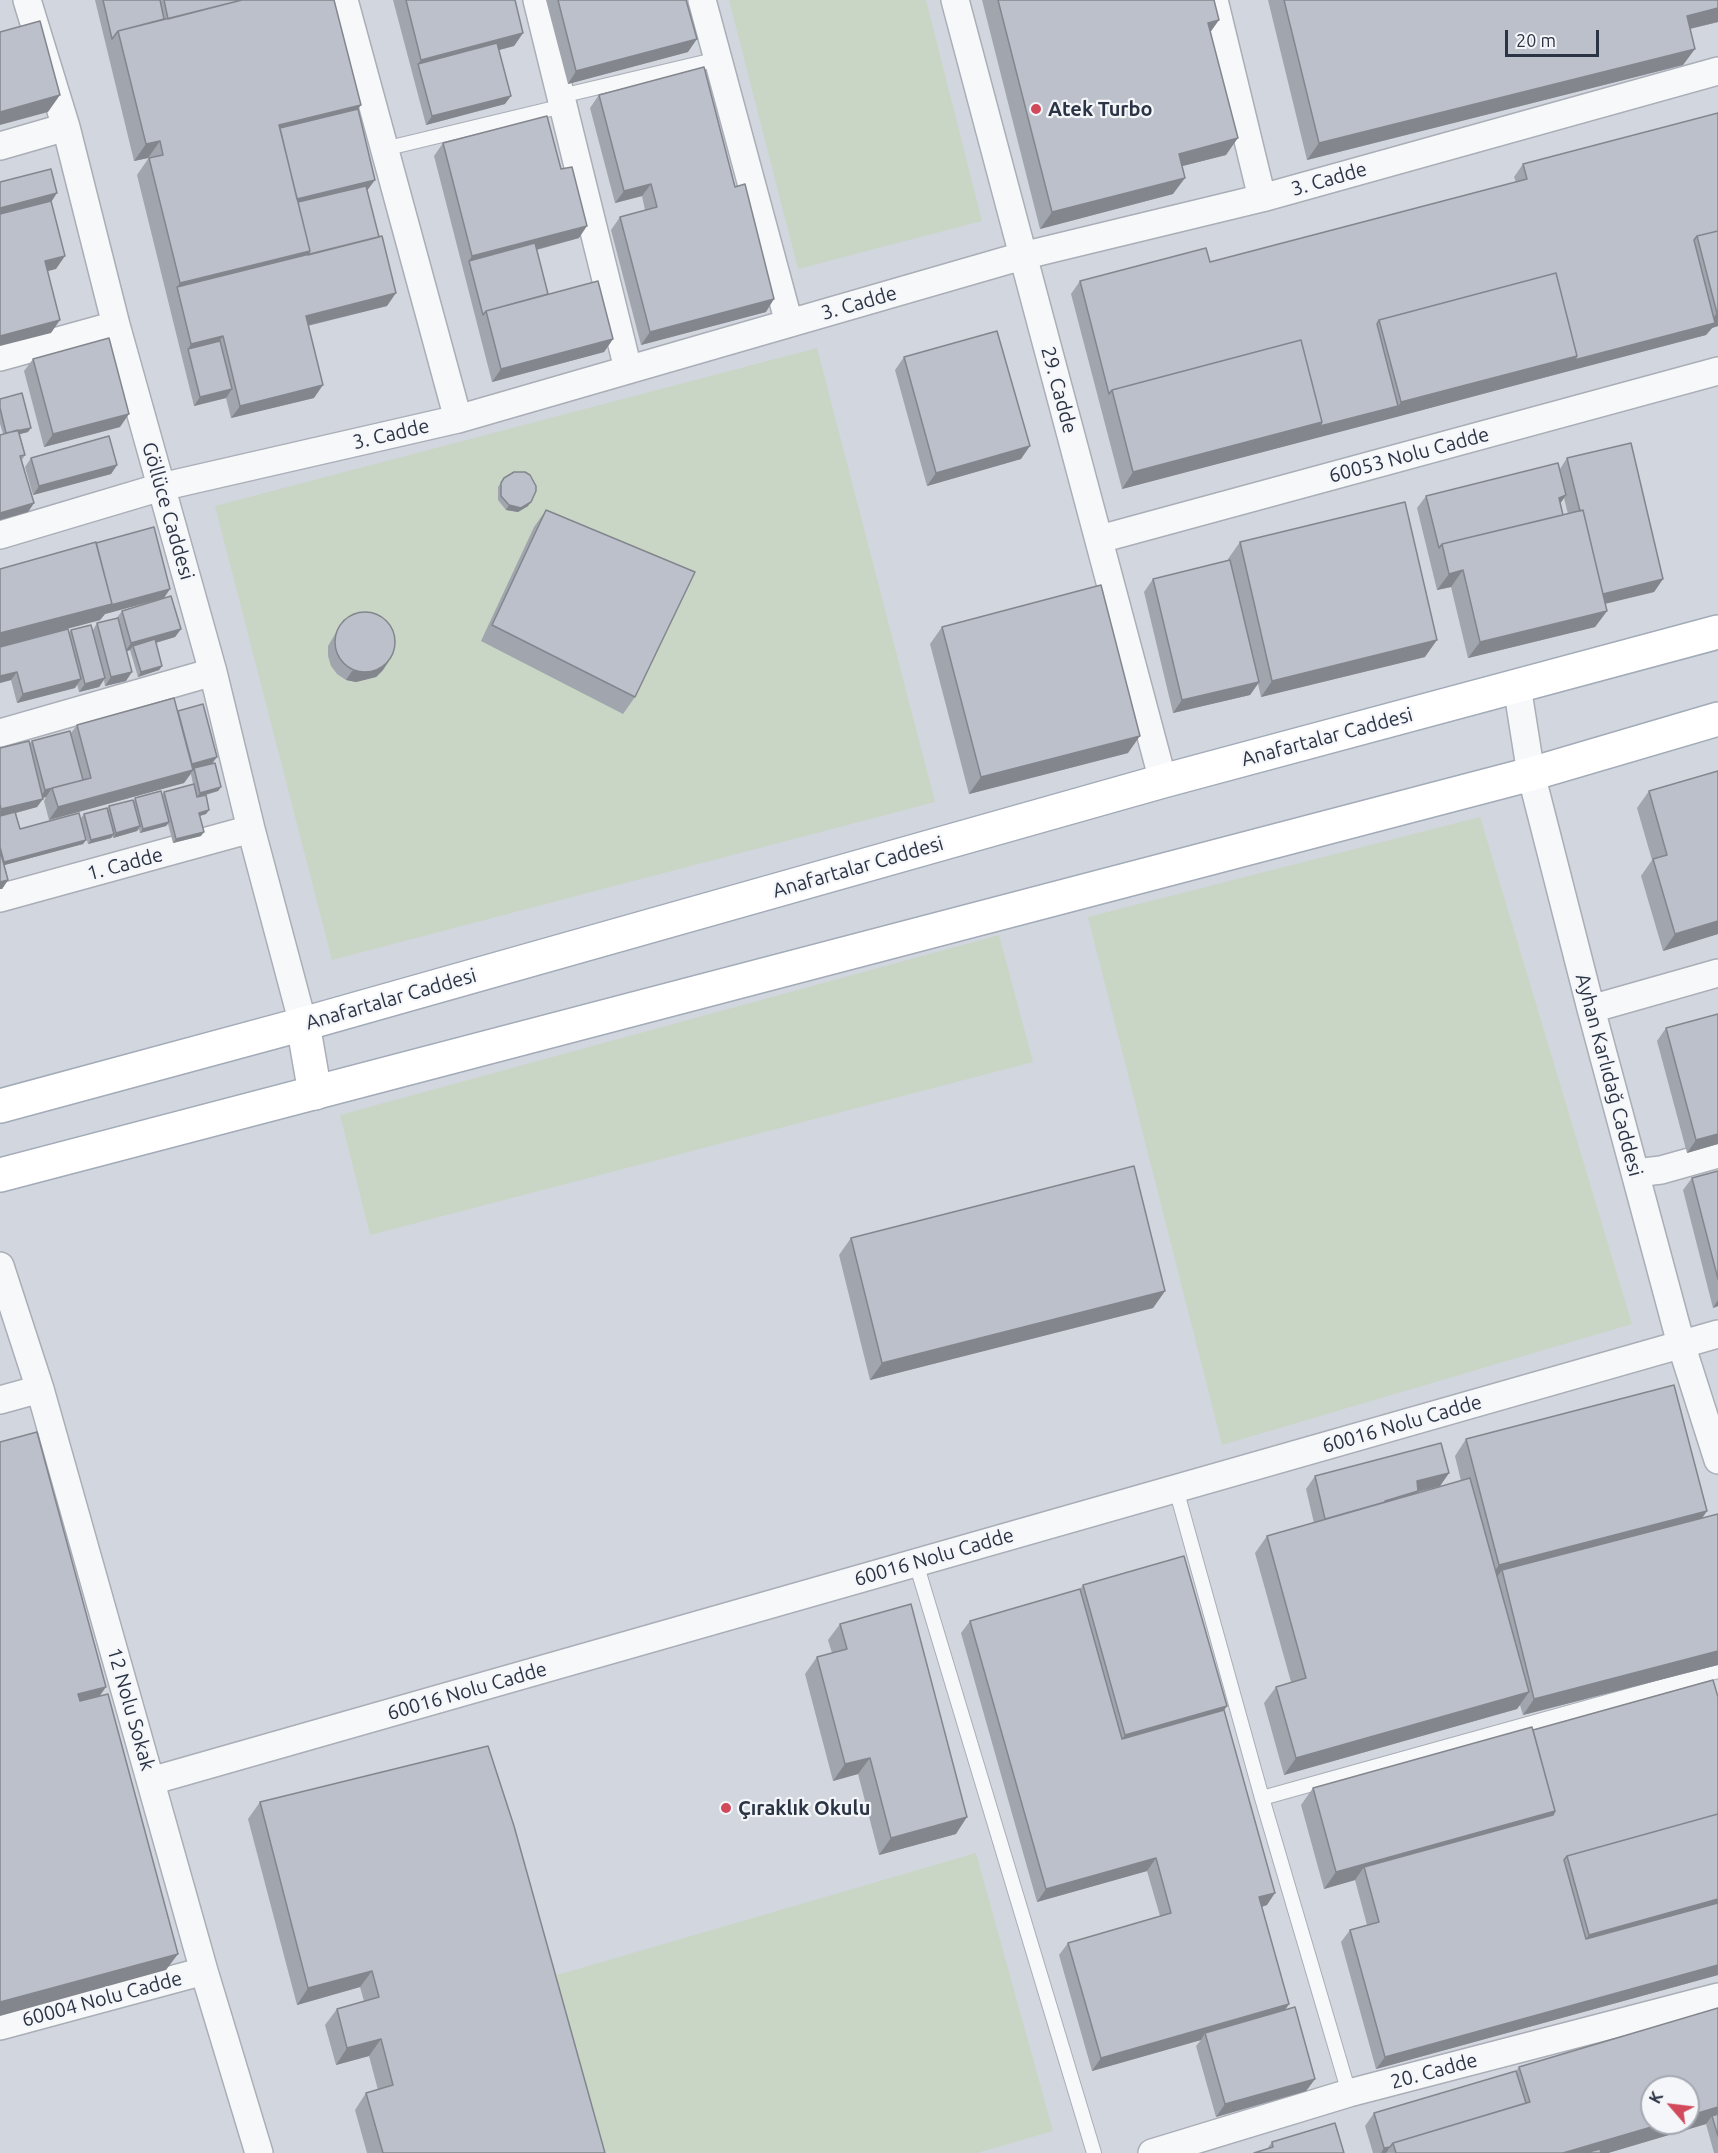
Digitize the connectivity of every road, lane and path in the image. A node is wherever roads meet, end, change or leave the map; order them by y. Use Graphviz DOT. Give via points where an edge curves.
graph roads {
  1 [pos="27,0"];
  2 [pos="344,0"];
  3 [pos="537,0"];
  4 [pos="702,0"];
  5 [pos="955,0"];
  6 [pos="1214,0"];
  7 [pos="718,58"];
  8 [pos="1718,71"];
  9 [pos="562,101"];
  10 [pos="66,127"];
  11 [pos="0,146"];
  12 [pos="384,149"];
  13 [pos="1262,198"];
  14 [pos="1022,256"];
  15 [pos="789,323"];
  16 [pos="116,325"];
  17 [pos="0,357"];
  18 [pos="628,369"];
  19 [pos="1718,371"];
  20 [pos="458,419"];
  21 [pos="161,487"];
  22 [pos="0,536"];
  23 [pos="1100,539"];
  24 [pos="1718,632"];
  25 [pos="213,672"];
  26 [pos="1517,686"];
  27 [pos="1718,719"];
  28 [pos="0,733"];
  29 [pos="1531,774"];
  30 [pos="1163,781"];
  31 [pos="251,829"];
  32 [pos="0,898"];
  33 [pos="1718,973"];
  34 [pos="1591,1009"];
  35 [pos="303,1024"];
  36 [pos="315,1092"];
  37 [pos="0,1106"];
  38 [pos="1718,1154"];
  39 [pos="1635,1173"];
  40 [pos="0,1175"];
  41 [pos="0,1266"];
  42 [pos="1718,1334"];
  43 [pos="1681,1344"];
  44 [pos="40,1389"];
  45 [pos="0,1400"];
  46 [pos="1718,1460"];
  47 [pos="1176,1489"];
  48 [pos="916,1563"];
  49 [pos="1718,1671"];
  50 [pos="151,1781"];
  51 [pos="1262,1798"];
  52 [pos="204,1971"];
  53 [pos="1718,1997"];
  54 [pos="0,2026"];
  55 [pos="1349,2093"];
  56 [pos="260,2153"];
  57 [pos="1094,2153"];
  58 [pos="1152,2153"];
  1 -- 10 [label="street, Göllüce Caddesi"];
  2 -- 12 [label="street"];
  3 -- 9 [label="street"];
  4 -- 7 [label="street"];
  5 -- 14 [label="street, 29. Cadde"];
  6 -- 13 [label="street"];
  7 -- 9 [label="lane"];
  7 -- 15 [label="street"];
  8 -- 13 [label="street, 3. Cadde"];
  9 -- 12 [label="lane"];
  9 -- 18 [label="street"];
  10 -- 11 [label="street"];
  10 -- 16 [label="street, Göllüce Caddesi"];
  12 -- 20 [label="street"];
  13 -- 14 [label="street, 3. Cadde"];
  14 -- 15 [label="street, 3. Cadde"];
  14 -- 23 [label="street, 29. Cadde"];
  15 -- 18 [label="street, 3. Cadde"];
  16 -- 17 [label="street"];
  16 -- 21 [label="street, Göllüce Caddesi"];
  18 -- 20 [label="street, 3. Cadde"];
  19 -- 23 [label="street, 60053 Nolu Cadde"];
  20 -- 21 [label="street, 3. Cadde"];
  21 -- 22 [label="street, 3. Cadde"];
  21 -- 25 [label="street, Göllüce Caddesi"];
  23 -- 30 [label="street, 29. Cadde"];
  24 -- 26 [label="main road, Anafartalar Caddesi"];
  25 -- 28 [label="street"];
  25 -- 31 [label="street, Göllüce Caddesi"];
  26 -- 29 [label="street, Ayhan Karlıdağ Caddesi"];
  26 -- 30 [label="main road, Anafartalar Caddesi"];
  27 -- 29 [label="main road"];
  29 -- 34 [label="street, Ayhan Karlıdağ Caddesi"];
  29 -- 36 [label="main road"];
  30 -- 35 [label="main road, Anafartalar Caddesi"];
  31 -- 32 [label="street, 1. Cadde"];
  31 -- 35 [label="street, Göllüce Caddesi"];
  33 -- 34 [label="street"];
  34 -- 39 [label="street, Ayhan Karlıdağ Caddesi"];
  35 -- 36 [label="main road"];
  35 -- 37 [label="main road, Anafartalar Caddesi"];
  36 -- 40 [label="main road"];
  38 -- 39 [label="street"];
  39 -- 43 [label="street, Ayhan Karlıdağ Caddesi"];
  41 -- 44 [label="street, 12 Nolu Sokak"];
  42 -- 43 [label="street, 60016 Nolu Cadde"];
  43 -- 46 [label="street, Ayhan Karlıdağ Caddesi"];
  43 -- 47 [label="street, 60016 Nolu Cadde"];
  44 -- 45 [label="street"];
  44 -- 50 [label="street, 12 Nolu Sokak"];
  47 -- 48 [label="street, 60016 Nolu Cadde"];
  47 -- 51 [label="lane"];
  48 -- 50 [label="street, 60016 Nolu Cadde"];
  48 -- 57 [label="lane"];
  49 -- 51 [label="lane"];
  50 -- 52 [label="street, 12 Nolu Sokak"];
  51 -- 55 [label="lane"];
  52 -- 54 [label="street, 60004 Nolu Cadde"];
  52 -- 56 [label="street, 12 Nolu Sokak"];
  53 -- 55 [label="street, 20. Cadde"];
  55 -- 58 [label="street, 20. Cadde"];
}
